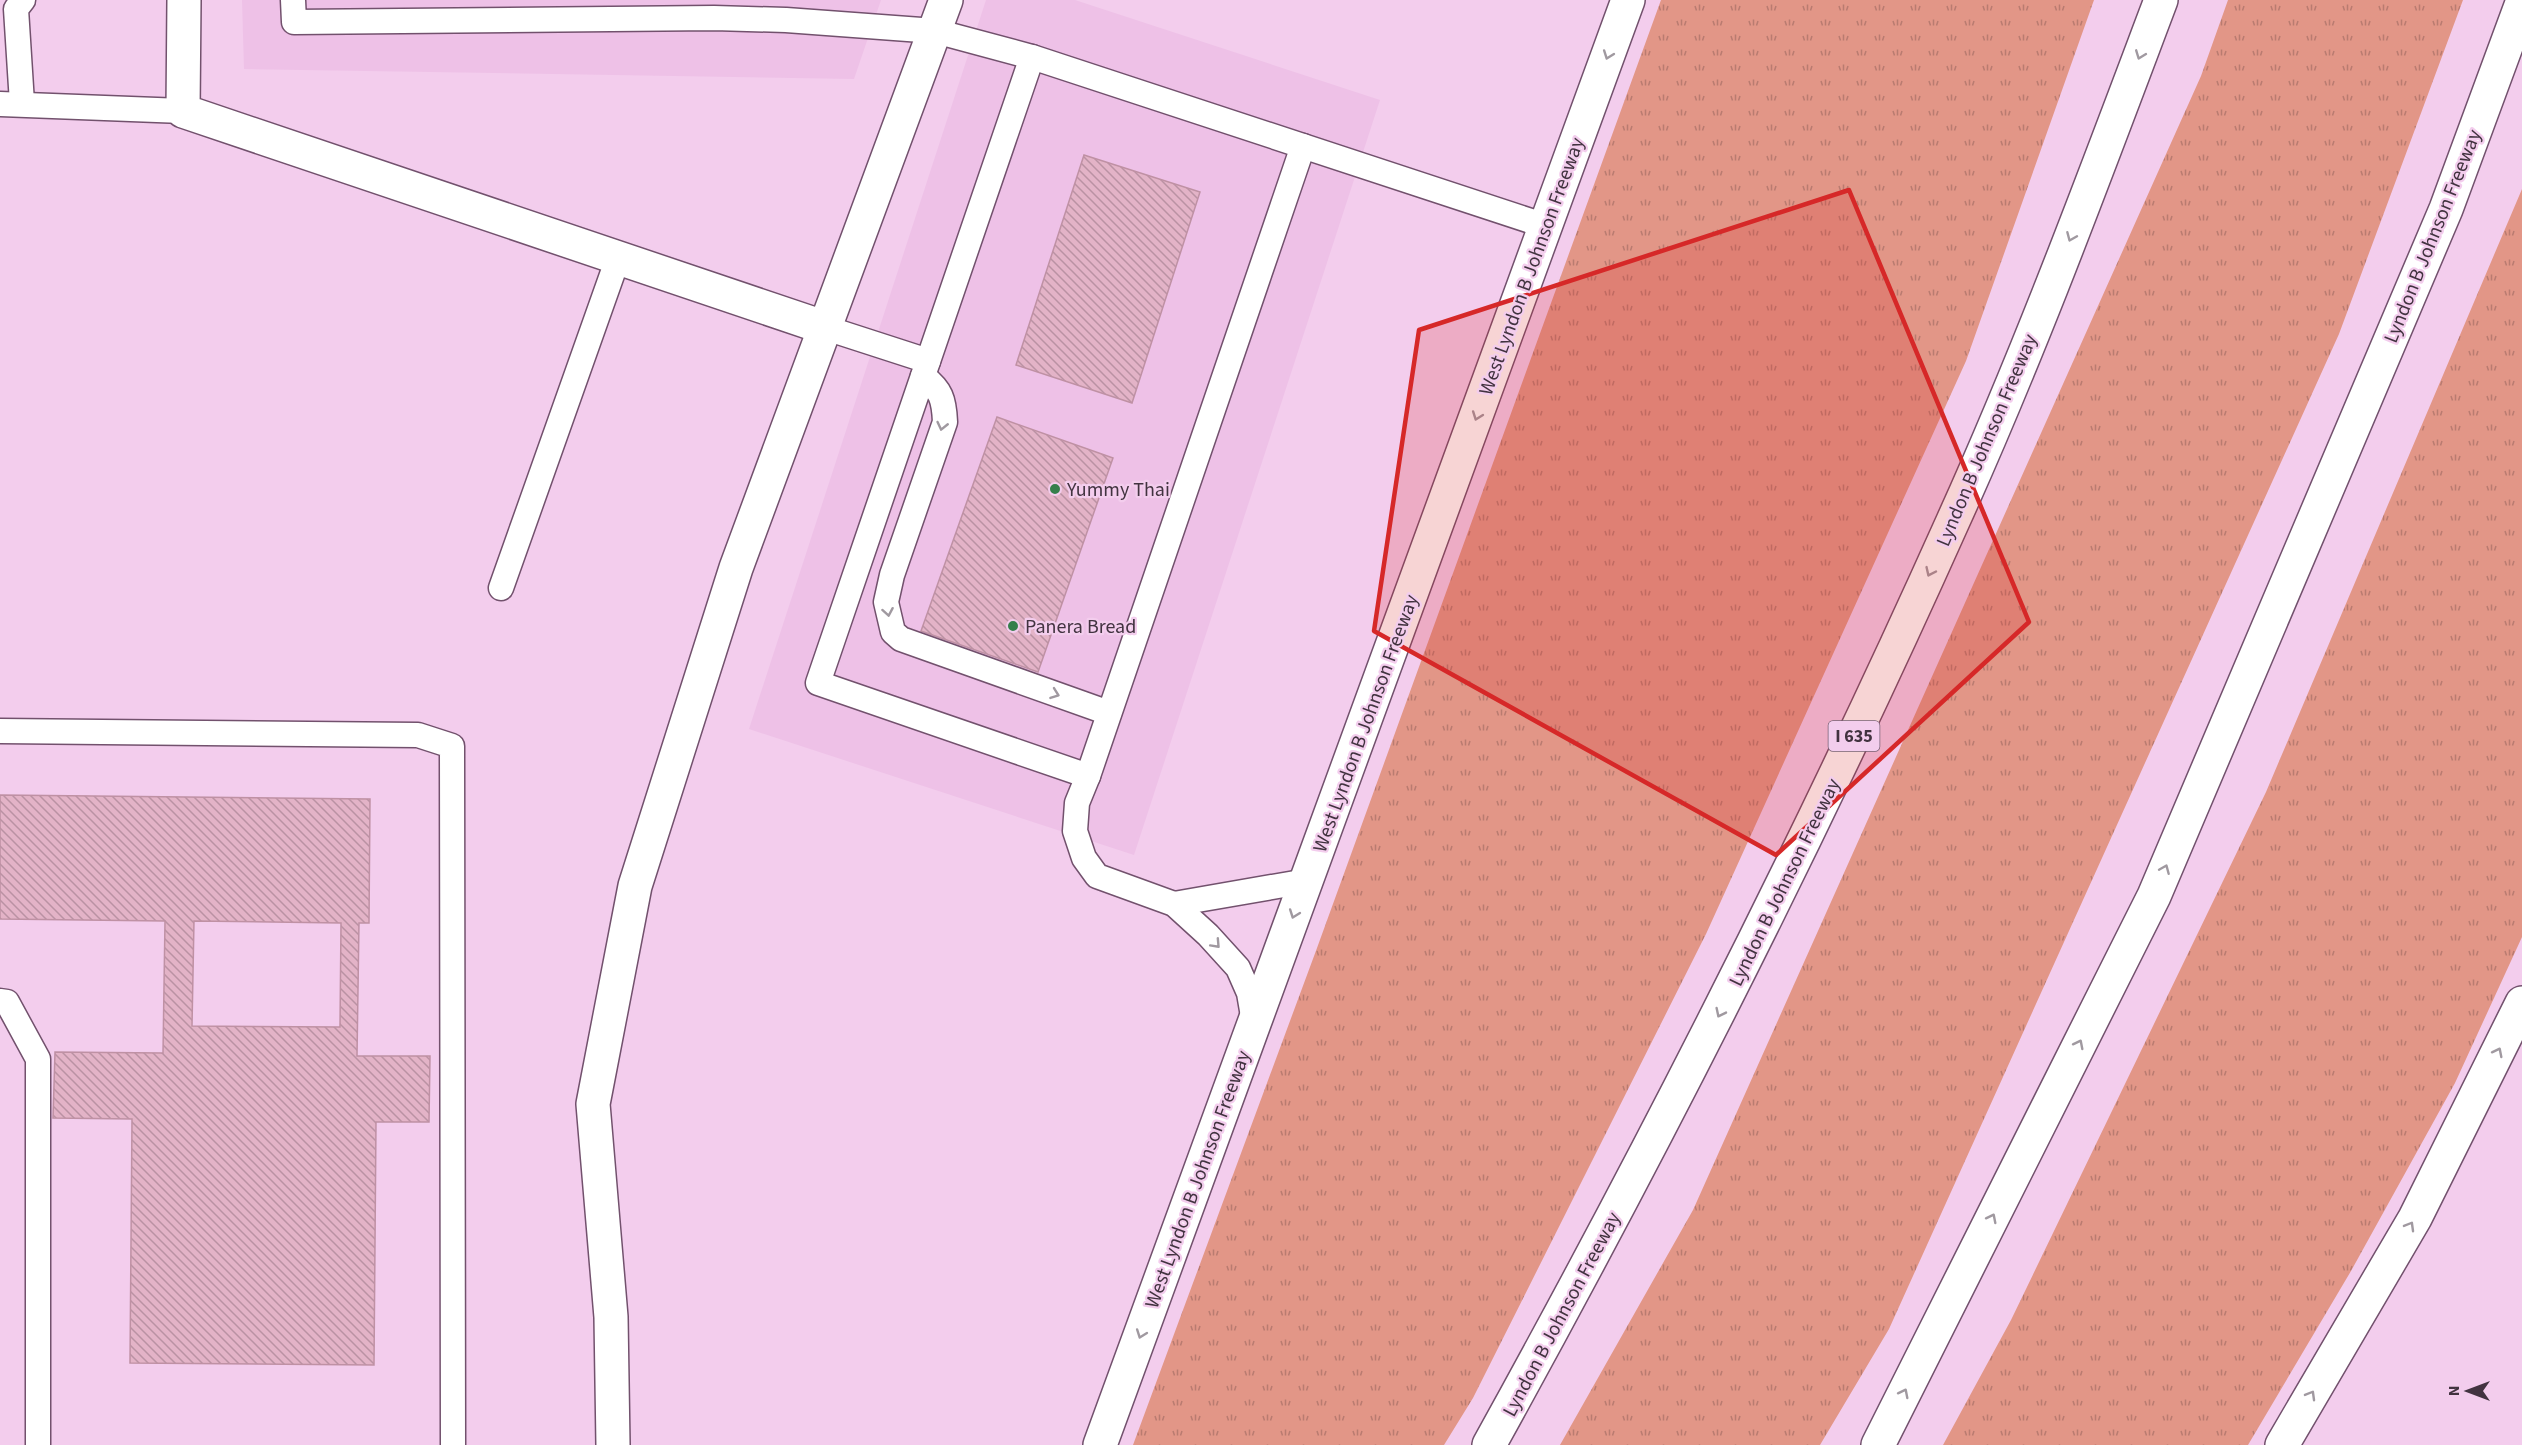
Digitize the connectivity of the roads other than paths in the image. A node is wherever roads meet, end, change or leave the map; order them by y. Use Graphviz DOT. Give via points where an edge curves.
graph roads {
  1 [pos="23,0"];
  2 [pos="184,0"];
  3 [pos="293,0"];
  4 [pos="946,0"];
  5 [pos="1629,0"];
  6 [pos="2161,0"];
  7 [pos="2522,3"];
  8 [pos="578,10"];
  9 [pos="935,31"];
  10 [pos="1032,57"];
  11 [pos="11,104"];
  12 [pos="183,111"];
  13 [pos="1303,146"];
  14 [pos="1546,226"];
  15 [pos="618,258"];
  16 [pos="826,328"];
  17 [pos="926,369"];
  18 [pos="501,588"];
  19 [pos="1109,713"];
  20 [pos="0,731"];
  21 [pos="1088,776"];
  22 [pos="1307,881"];
  23 [pos="1174,904"];
  24 [pos="0,1001"];
  25 [pos="2522,1003"];
  26 [pos="1254,1024"];
  27 [pos="38,1445"];
  28 [pos="453,1445"];
  29 [pos="613,1445"];
  30 [pos="1100,1445"];
  31 [pos="1489,1445"];
  32 [pos="1878,1445"];
  33 [pos="2282,1445"];
  1 -- 11 [label="lane" via="16,9"];
  2 -- 12 [label="main road"];
  3 -- 8 [label="lane" via="294,22"];
  4 -- 9 [label="main road"];
  5 -- 14 [label="main road, West Lyndon B Johnson Freeway, one-way"];
  6 -- 31 [label="main road, Lyndon B Johnson Freeway / I 635, one-way" via="2076,226 1955,518 1834,780 1711,1030"];
  32 -- 7 [label="main road, Lyndon B Johnson Freeway, one-way" via="2154,896 2446,209"];
  8 -- 9 [label="lane"];
  9 -- 10 [label="lane"];
  9 -- 16 [label="main road"];
  10 -- 13 [label="lane"];
  10 -- 17 [label="lane"];
  11 -- 12 [label="lane"];
  12 -- 15 [label="main road"];
  13 -- 14 [label="lane"];
  13 -- 19 [label="lane"];
  14 -- 22 [label="main road, West Lyndon B Johnson Freeway, one-way"];
  15 -- 16 [label="main road"];
  15 -- 18 [label="lane"];
  16 -- 17 [label="lane"];
  16 -- 29 [label="main road" via="736,568 635,886 593,1104 611,1317"];
  17 -- 19 [label="lane, one-way" via="938,388 945,422 892,574 886,602 894,632 901,639"];
  17 -- 21 [label="lane" via="819,683"];
  19 -- 21 [label="lane"];
  20 -- 28 [label="lane" via="418,735 452,746"];
  21 -- 23 [label="lane" via="1077,803 1075,831 1084,858 1097,876"];
  22 -- 23 [label="lane"];
  22 -- 26 [label="main road, West Lyndon B Johnson Freeway, one-way"];
  23 -- 26 [label="lane, one-way" via="1238,968 1249,993"];
  24 -- 27 [label="lane" via="7,1002 38,1059"];
  33 -- 25 [label="main road, one-way" via="2415,1218"];
  26 -- 30 [label="main road, West Lyndon B Johnson Freeway, one-way"];
}
